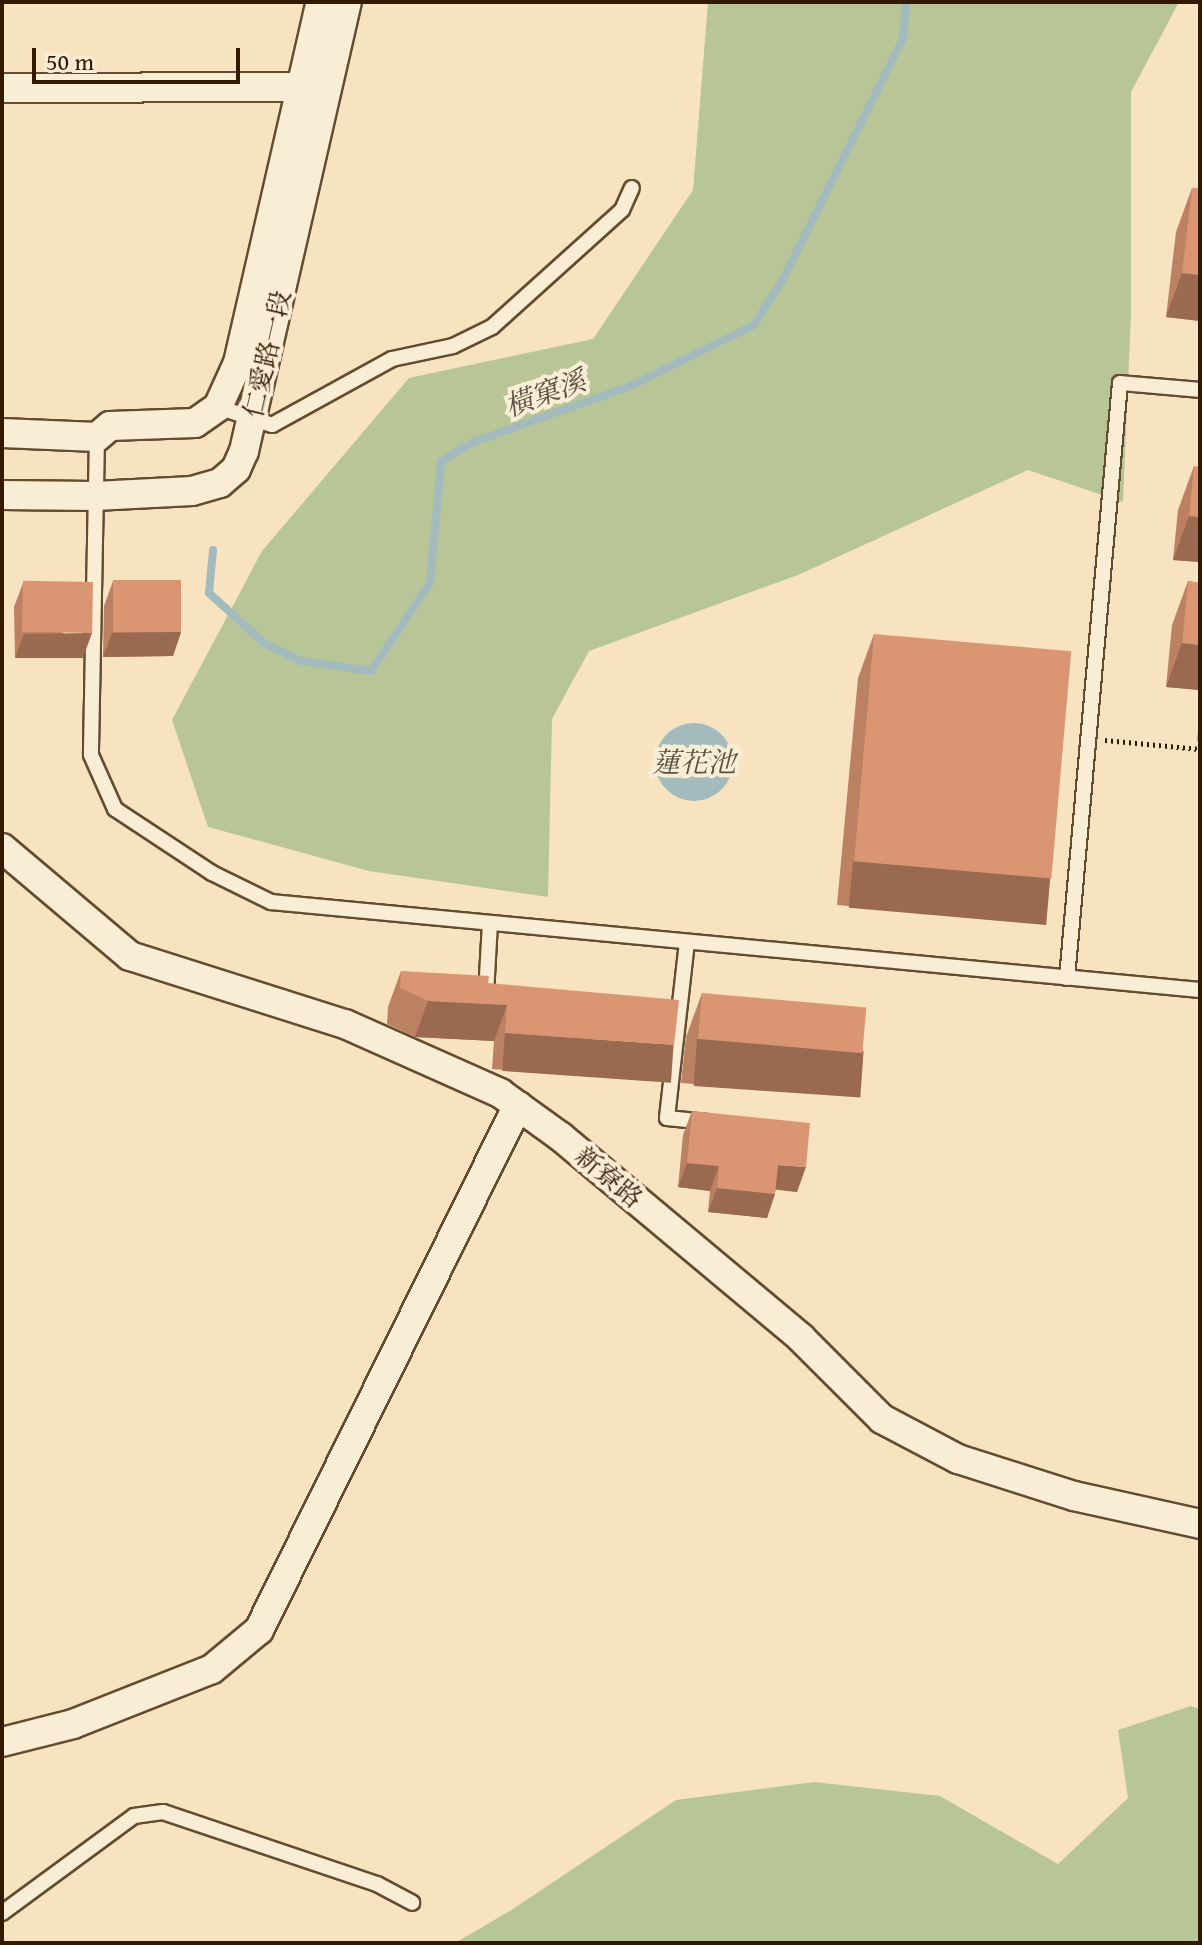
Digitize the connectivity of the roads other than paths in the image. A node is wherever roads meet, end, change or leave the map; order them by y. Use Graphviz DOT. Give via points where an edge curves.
graph roads {
  1 [pos="321,2"];
  2 [pos="347,2"];
  3 [pos="314,87"];
  4 [pos="2,88"];
  5 [pos="632,188"];
  6 [pos="1200,390"];
  7 [pos="218,407"];
  8 [pos="251,421"];
  9 [pos="2,433"];
  10 [pos="97,437"];
  11 [pos="2,495"];
  12 [pos="95,496"];
  13 [pos="2,848"];
  14 [pos="490,923"];
  15 [pos="687,942"];
  16 [pos="1067,978"];
  17 [pos="1200,990"];
  18 [pos="471,1002"];
  19 [pos="518,1105"];
  20 [pos="723,1123"];
  21 [pos="1200,1524"];
  22 [pos="2,1742"];
  23 [pos="412,1903"];
  24 [pos="2,1913"];
  1 -- 3 [label="street, 仁愛路一段"];
  2 -- 3 [label="street, 仁愛路一段"];
  3 -- 4 [label="street"];
  3 -- 7 [label="street, 仁愛路一段" via="238,363"];
  3 -- 8 [label="street, 仁愛路一段"];
  5 -- 8 [label="lane" via="622,210 492,327 453,346 392,359 272,425"];
  6 -- 16 [label="lane" via="1120,383"];
  7 -- 8 [label="lane"];
  7 -- 10 [label="street, 仁愛路一段" via="195,423 110,426"];
  8 -- 12 [label="street, 仁愛路一段" via="236,469 220,483 192,491"];
  9 -- 10 [label="street, 仁愛路一段"];
  10 -- 12 [label="lane"];
  11 -- 12 [label="street, 仁愛路一段"];
  12 -- 14 [label="lane" via="91,755 115,809 212,873 271,902"];
  13 -- 19 [label="street, 新寮路" via="130,956 345,1024"];
  14 -- 15 [label="lane"];
  14 -- 18 [label="lane" via="485,1003"];
  15 -- 16 [label="lane"];
  15 -- 20 [label="lane" via="667,1118"];
  16 -- 17 [label="lane"];
  19 -- 21 [label="street, 新寮路" via="801,1338 882,1419 958,1459 1074,1496"];
  19 -- 22 [label="street" via="259,1630 212,1669 73,1724"];
  23 -- 24 [label="lane" via="377,1884 163,1812 134,1816"];
}
